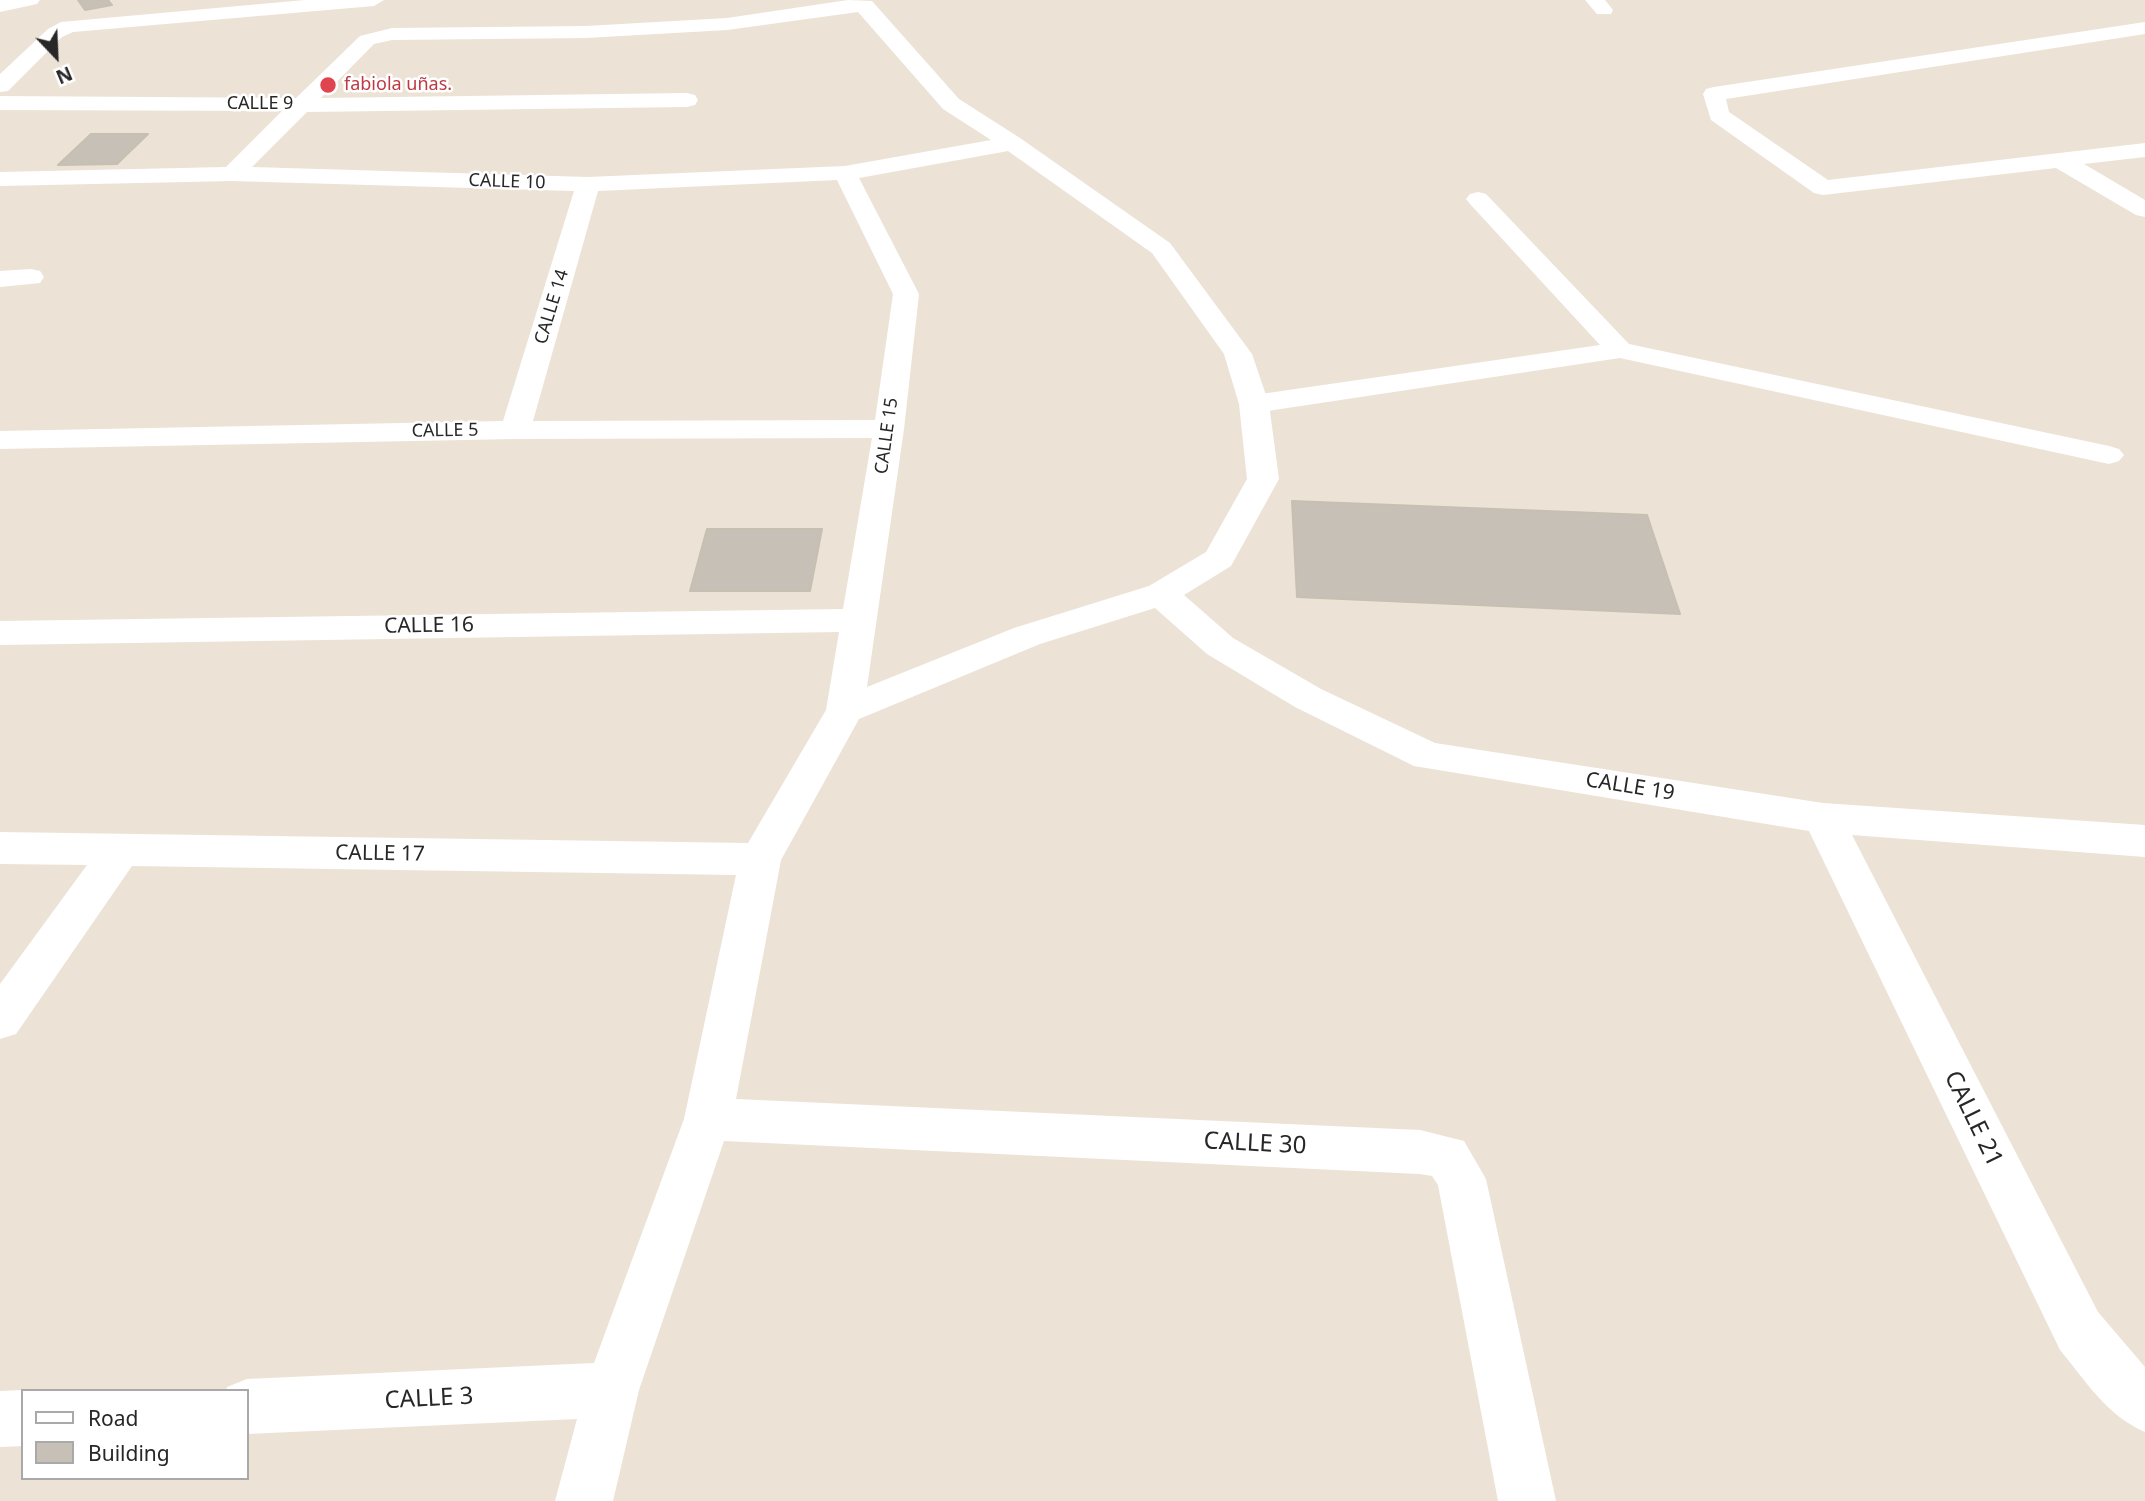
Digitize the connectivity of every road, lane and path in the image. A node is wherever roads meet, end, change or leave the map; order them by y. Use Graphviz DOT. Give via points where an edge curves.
graph roads {
  1 [pos="30,0"];
  2 [pos="374,0"];
  3 [pos="861,3"];
  4 [pos="0,6"];
  5 [pos="2145,29"];
  6 [pos="0,86"];
  7 [pos="687,100"];
  8 [pos="0,103"];
  9 [pos="301,105"];
  10 [pos="1012,143"];
  11 [pos="2145,150"];
  12 [pos="2060,160"];
  13 [pos="845,173"];
  14 [pos="232,174"];
  15 [pos="0,178"];
  16 [pos="588,184"];
  17 [pos="1478,199"];
  18 [pos="2145,210"];
  19 [pos="31,277"];
  20 [pos="0,279"];
  21 [pos="1620,350"];
  22 [pos="1254,404"];
  23 [pos="890,429"];
  24 [pos="515,430"];
  25 [pos="0,440"];
  26 [pos="2109,455"];
  27 [pos="1161,594"];
  28 [pos="857,620"];
  29 [pos="0,633"];
  30 [pos="845,710"];
  31 [pos="1823,818"];
  32 [pos="2145,841"];
  33 [pos="0,848"];
  34 [pos="121,850"];
  35 [pos="760,859"];
  36 [pos="0,1020"];
  37 [pos="708,1119"];
  38 [pos="612,1390"];
  39 [pos="2145,1404"];
  40 [pos="248,1407"];
  41 [pos="21,1418"];
  42 [pos="0,1419"];
  43 [pos="584,1501"];
  44 [pos="1527,1501"];
  1 -- 4 [label="street"];
  2 -- 6 [label="street" via="68,26"];
  3 -- 9 [label="street" via="727,24 586,32 392,34 367,40"];
  3 -- 10 [label="street" via="950,104"];
  5 -- 12 [label="street" via="1714,94 1719,116 1823,188"];
  7 -- 9 [label="street, CALLE 9"];
  8 -- 9 [label="street, CALLE 9"];
  9 -- 14 [label="street"];
  10 -- 13 [label="street, CALLE 10"];
  10 -- 22 [label="street" via="1161,248 1238,354"];
  11 -- 12 [label="street"];
  12 -- 18 [label="street"];
  13 -- 16 [label="street, CALLE 10"];
  13 -- 23 [label="street, CALLE 15" via="906,294"];
  14 -- 15 [label="street, CALLE 10"];
  14 -- 16 [label="street, CALLE 10"];
  16 -- 24 [label="street, CALLE 14"];
  17 -- 21 [label="lane"];
  19 -- 20 [label="street"];
  21 -- 22 [label="lane"];
  21 -- 26 [label="lane"];
  22 -- 27 [label="street" via="1263,479 1219,559"];
  23 -- 24 [label="street, CALLE 5"];
  23 -- 28 [label="street, CALLE 15"];
  24 -- 25 [label="street, CALLE 5"];
  27 -- 30 [label="street" via="1027,636"];
  27 -- 31 [label="street, CALLE 19" via="1220,646 1308,698 1427,756"];
  28 -- 29 [label="street, CALLE 16"];
  28 -- 30 [label="street, CALLE 15"];
  30 -- 35 [label="street"];
  31 -- 32 [label="street, CALLE 19"];
  31 -- 39 [label="street, CALLE 21" via="2079,1331"];
  33 -- 34 [label="street, CALLE 17"];
  34 -- 35 [label="street, CALLE 17"];
  34 -- 36 [label="street"];
  35 -- 37 [label="street"];
  37 -- 38 [label="street"];
  37 -- 44 [label="street, CALLE 30" via="1420,1152 1447,1157 1461,1179"];
  38 -- 40 [label="street, CALLE 3"];
  38 -- 43 [label="street"];
  41 -- 42 [label="street"];
}
